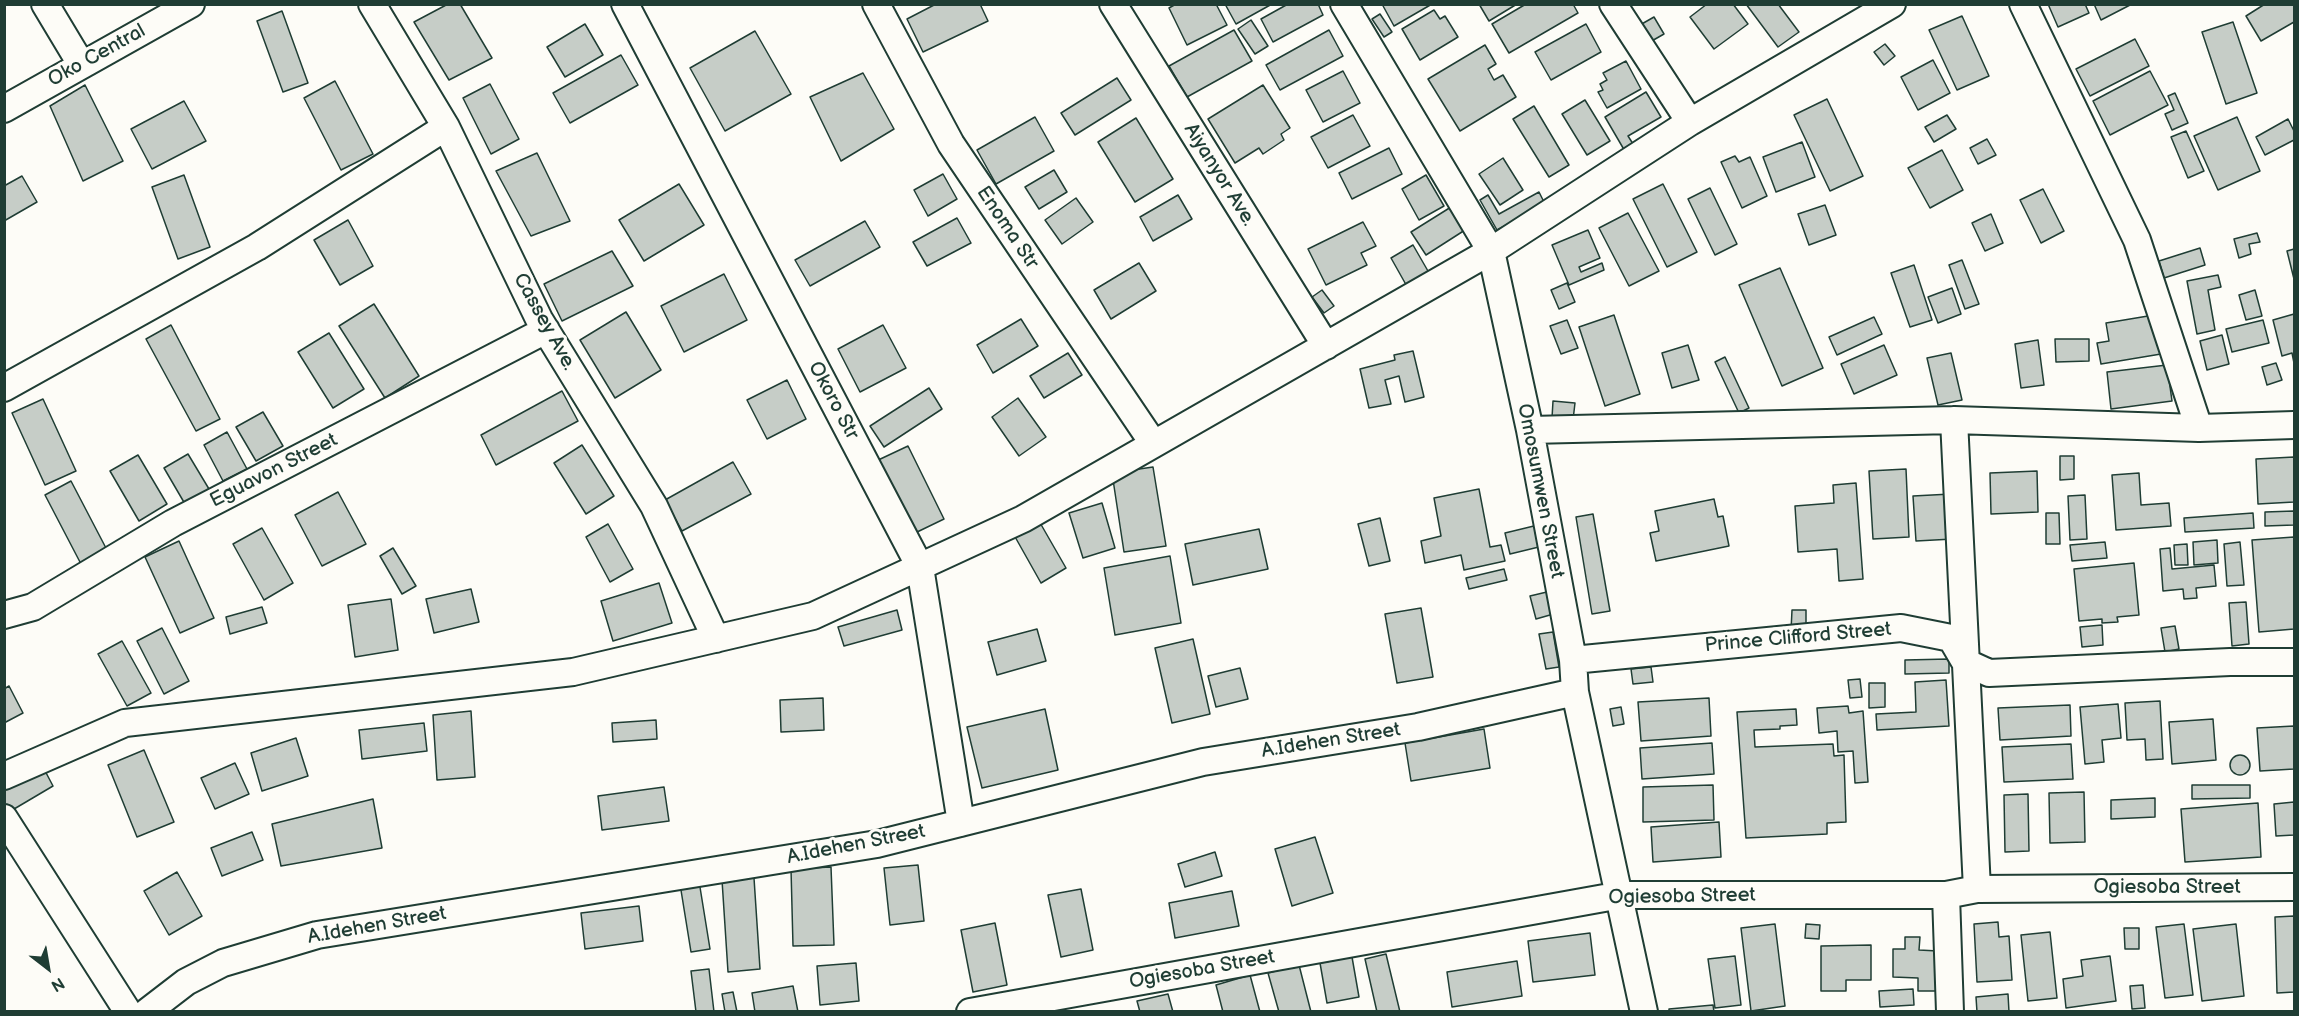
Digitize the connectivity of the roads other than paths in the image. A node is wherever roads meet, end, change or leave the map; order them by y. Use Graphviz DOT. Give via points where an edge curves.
graph roads {
  1 [pos="45,4"];
  2 [pos="191,4"];
  3 [pos="372,4"];
  4 [pos="626,4"];
  5 [pos="876,4"];
  6 [pos="1113,4"];
  7 [pos="1344,4"];
  8 [pos="1613,4"];
  9 [pos="1892,4"];
  10 [pos="2024,4"];
  11 [pos="1863,12"];
  12 [pos="81,64"];
  13 [pos="4,109"];
  14 [pos="1690,122"];
  15 [pos="446,127"];
  16 [pos="1491,251"];
  17 [pos="546,330"];
  18 [pos="1326,346"];
  19 [pos="4,388"];
  20 [pos="1954,420"];
  21 [pos="2295,425"];
  22 [pos="2199,428"];
  23 [pos="1530,430"];
  24 [pos="1152,443"];
  25 [pos="920,567"];
  26 [pos="4,615"];
  27 [pos="716,639"];
  28 [pos="1573,660"];
  29 [pos="1965,662"];
  30 [pos="2295,662"];
  31 [pos="1575,692"];
  32 [pos="4,776"];
  33 [pos="4,818"];
  34 [pos="962,823"];
  35 [pos="2295,887"];
  36 [pos="1977,888"];
  37 [pos="1620,895"];
  38 [pos="1946,895"];
  39 [pos="128,1011"];
  40 [pos="147,1011"];
  41 [pos="970,1011"];
  42 [pos="1644,1011"];
  43 [pos="1950,1011"];
  1 -- 12 [label="street"];
  2 -- 12 [label="street, Oko Central"];
  3 -- 15 [label="street, Cassey Ave."];
  4 -- 25 [label="street, Okoro Str"];
  5 -- 24 [label="street, Enoma Str" via="951,144"];
  6 -- 18 [label="street, Aiyanyor Ave."];
  7 -- 16 [label="street, Omosumwen Street"];
  8 -- 14 [label="street"];
  9 -- 11 [label="street"];
  10 -- 22 [label="street" via="2137,240"];
  11 -- 14 [label="street"];
  12 -- 13 [label="street, Oko Central"];
  14 -- 16 [label="street"];
  15 -- 17 [label="street, Cassey Ave."];
  15 -- 19 [label="street" via="257,247"];
  16 -- 18 [label="street"];
  16 -- 23 [label="street, Omosumwen Street"];
  17 -- 26 [label="street, Eguavon Street" via="173,523 33,607"];
  17 -- 27 [label="street, Cassey Ave." via="654,506"];
  18 -- 24 [label="street"];
  20 -- 22 [label="street"];
  20 -- 23 [label="street"];
  20 -- 29 [label="street"];
  21 -- 22 [label="street"];
  23 -- 28 [label="street, Omosumwen Street"];
  24 -- 25 [label="street" via="1023,519"];
  25 -- 27 [label="street" via="813,616"];
  25 -- 34 [label="street, Okoro Str"];
  27 -- 32 [label="street" via="573,672 125,723"];
  28 -- 29 [label="street, Prince Clifford Street" via="1901,628 1952,638"];
  28 -- 31 [label="street, Omosumwen Street"];
  29 -- 30 [label="street" via="1989,673"];
  29 -- 36 [label="street"];
  31 -- 34 [label="street, A.Idehen Street" via="1418,727 1203,762"];
  31 -- 37 [label="street, Omosumwen Street"];
  33 -- 39 [label="street"];
  34 -- 40 [label="street, A.Idehen Street" via="877,844 317,935 223,963 186,982"];
  35 -- 36 [label="street, Ogiesoba Street"];
  36 -- 38 [label="street, Ogiesoba Street"];
  37 -- 38 [label="street, Ogiesoba Street"];
  37 -- 41 [label="street, Ogiesoba Street"];
  37 -- 42 [label="street, Omosumwen Street"];
  38 -- 43 [label="street"];
}
